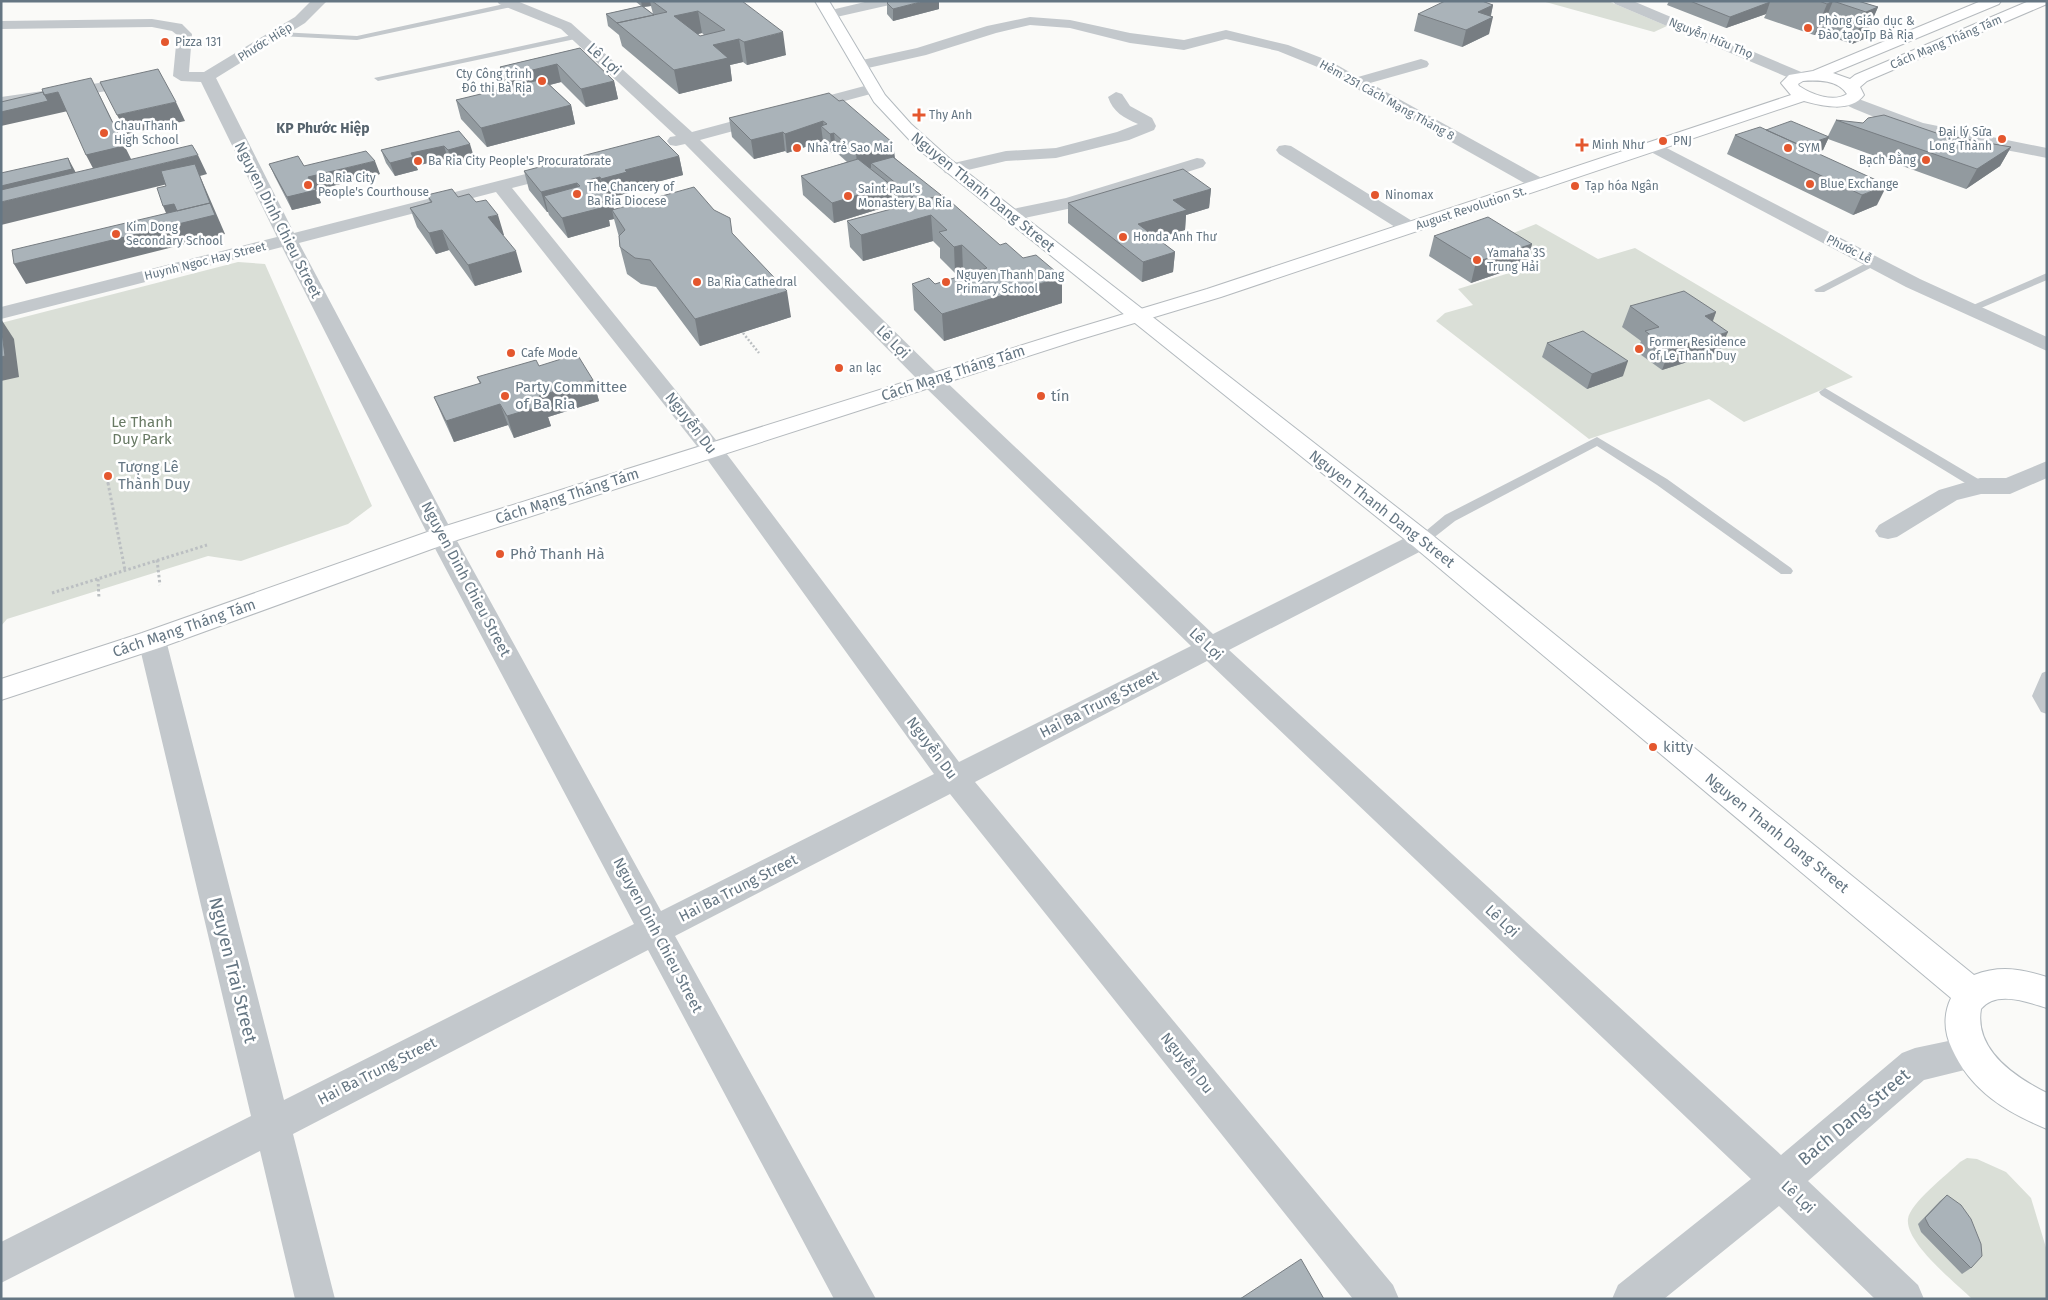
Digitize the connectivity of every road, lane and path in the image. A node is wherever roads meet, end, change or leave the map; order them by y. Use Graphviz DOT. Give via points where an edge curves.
graph roads {
  1 [pos="320,1"];
  2 [pos="889,1"];
  3 [pos="1620,1"];
  4 [pos="2042,1"];
  5 [pos="1992,2"];
  6 [pos="508,3"];
  7 [pos="827,8"];
  8 [pos="1,25"];
  9 [pos="279,34"];
  10 [pos="577,36"];
  11 [pos="1421,64"];
  12 [pos="859,65"];
  13 [pos="1808,76"];
  14 [pos="176,78"];
  15 [pos="378,78"];
  16 [pos="1357,82"];
  17 [pos="872,89"];
  18 [pos="1850,94"];
  19 [pos="1804,96"];
  20 [pos="1116,97"];
  21 [pos="1,102"];
  22 [pos="689,138"];
  23 [pos="661,145"];
  24 [pos="1655,147"];
  25 [pos="1285,150"];
  26 [pos="2047,153"];
  27 [pos="1197,163"];
  28 [pos="576,167"];
  29 [pos="951,169"];
  30 [pos="1541,184"];
  31 [pos="501,186"];
  32 [pos="1010,215"];
  33 [pos="1410,228"];
  34 [pos="286,241"];
  35 [pos="1874,262"];
  36 [pos="2047,276"];
  37 [pos="1820,290"];
  38 [pos="1970,309"];
  39 [pos="1,313"];
  40 [pos="1138,317"];
  41 [pos="743,333"];
  42 [pos="2047,345"];
  43 [pos="759,353"];
  44 [pos="931,380"];
  45 [pos="1826,392"];
  46 [pos="712,450"];
  47 [pos="2047,468"];
  48 [pos="108,482"];
  49 [pos="1980,486"];
  50 [pos="1888,531"];
  51 [pos="442,536"];
  52 [pos="1422,540"];
  53 [pos="207,545"];
  54 [pos="157,560"];
  55 [pos="124,570"];
  56 [pos="1786,571"];
  57 [pos="98,579"];
  58 [pos="160,585"];
  59 [pos="52,593"];
  60 [pos="99,599"];
  61 [pos="152,640"];
  62 [pos="1210,648"];
  63 [pos="2047,677"];
  64 [pos="1,690"];
  65 [pos="2047,708"];
  66 [pos="954,778"];
  67 [pos="655,930"];
  68 [pos="2047,993"];
  69 [pos="1972,994"];
  70 [pos="1972,1053"];
  71 [pos="2047,1111"];
  72 [pos="271,1125"];
  73 [pos="1780,1180"];
  74 [pos="1,1263"];
  75 [pos="315,1299"];
  76 [pos="856,1299"];
  77 [pos="1379,1299"];
  78 [pos="1632,1299"];
  79 [pos="1904,1299"];
  1 -- 9 [label="street, Phước Hiệp"];
  2 -- 7 [label="street"];
  3 -- 13 [label="street, Nguyễn Hữu Thọ"];
  4 -- 18 [label="main road, Cách Mạng Tháng Tám" via="1861,78"];
  5 -- 13 [label="main road, Cách Mạng Tháng Tám"];
  6 -- 9 [label="lane" via="356,38"];
  6 -- 10 [label="street, Lê Lợi" via="566,26"];
  7 -- 12 [label="main road, Nguyen Thanh Dang Street"];
  8 -- 14 [label="street" via="152,23 176,27 185,34"];
  9 -- 14 [label="street, Phước Hiệp"];
  10 -- 15 [label="lane"];
  10 -- 22 [label="street, Lê Lợi"];
  11 -- 16 [label="street"];
  12 -- 16 [label="street, Hẻm 251 Cách Mạng Tháng 8" via="921,52 992,28 1030,21 1070,24 1130,38 1184,44 1226,34 1304,55"];
  12 -- 17 [label="main road, Nguyen Thanh Dang Street"];
  13 -- 18 [label="main road" via="1836,80"];
  13 -- 19 [label="main road" via="1791,80 1790,86"];
  14 -- 21 [label="street"];
  14 -- 34 [label="street, Nguyen Dinh Chieu Street"];
  16 -- 30 [label="street, Hẻm 251 Cách Mạng Tháng 8"];
  17 -- 22 [label="street"];
  17 -- 29 [label="main road, Nguyen Thanh Dang Street" via="911,133"];
  18 -- 19 [label="main road" via="1827,101"];
  18 -- 26 [label="street" via="1866,110 1907,123"];
  19 -- 24 [label="main road, August Revolution St."];
  20 -- 29 [label="street" via="1122,108 1148,126 1123,136 1056,153 1006,156"];
  22 -- 23 [label="street"];
  22 -- 44 [label="street, Lê Lợi"];
  24 -- 30 [label="main road, August Revolution St."];
  24 -- 35 [label="street, Phước Lễ"];
  25 -- 33 [label="street"];
  27 -- 32 [label="street" via="1078,201"];
  28 -- 31 [label="street, Huynh Ngoc Hay Street"];
  29 -- 32 [label="main road, Nguyen Thanh Dang Street"];
  30 -- 33 [label="main road, August Revolution St."];
  31 -- 34 [label="street, Huynh Ngoc Hay Street"];
  31 -- 46 [label="street, Nguyễn Du"];
  32 -- 40 [label="main road, Nguyen Thanh Dang Street"];
  33 -- 40 [label="main road, August Revolution St."];
  34 -- 39 [label="street, Huynh Ngoc Hay Street"];
  34 -- 51 [label="street, Nguyen Dinh Chieu Street"];
  35 -- 37 [label="lane"];
  35 -- 38 [label="street, Phước Lễ"];
  36 -- 38 [label="lane"];
  38 -- 42 [label="street, Phước Lễ"];
  40 -- 44 [label="main road, Cách Mạng Tháng Tám"];
  40 -- 52 [label="main road, Nguyen Thanh Dang Street"];
  41 -- 43 [label="path"];
  44 -- 46 [label="main road, Cách Mạng Tháng Tám"];
  44 -- 62 [label="street, Lê Lợi"];
  45 -- 49 [label="lane"];
  46 -- 51 [label="main road, Cách Mạng Tháng Tám"];
  46 -- 66 [label="street, Nguyễn Du"];
  47 -- 49 [label="street" via="2010,486"];
  48 -- 55 [label="path"];
  49 -- 50 [label="street" via="1948,494"];
  51 -- 61 [label="main road, Cách Mạng Tháng Tám"];
  51 -- 67 [label="street, Nguyen Dinh Chieu Street"];
  52 -- 56 [label="lane" via="1450,518 1597,440 1662,482"];
  52 -- 62 [label="street, Hai Ba Trung Street"];
  52 -- 69 [label="main road, Nguyen Thanh Dang Street"];
  53 -- 54 [label="path"];
  54 -- 55 [label="path"];
  54 -- 58 [label="path"];
  55 -- 57 [label="path"];
  57 -- 59 [label="path"];
  57 -- 60 [label="path"];
  61 -- 64 [label="main road, Cách Mạng Tháng Tám"];
  61 -- 72 [label="street, Nguyen Trai Street"];
  62 -- 66 [label="street, Hai Ba Trung Street"];
  62 -- 73 [label="street, Lê Lợi"];
  63 -- 65 [label="lane" via="2040,696"];
  66 -- 67 [label="street, Hai Ba Trung Street"];
  66 -- 77 [label="street, Nguyễn Du"];
  67 -- 72 [label="street, Hai Ba Trung Street"];
  67 -- 76 [label="street, Nguyen Dinh Chieu Street"];
  68 -- 69 [label="main road" via="2021,984 1993,984"];
  69 -- 70 [label="main road" via="1964,1005 1961,1018"];
  70 -- 71 [label="main road" via="2006,1089 2028,1104"];
  70 -- 73 [label="street, Bach Dang Street" via="1915,1065"];
  72 -- 74 [label="street, Hai Ba Trung Street"];
  72 -- 75 [label="street, Nguyen Trai Street"];
  73 -- 78 [label="street, Bach Dang Street"];
  73 -- 79 [label="street, Lê Lợi"];
}
